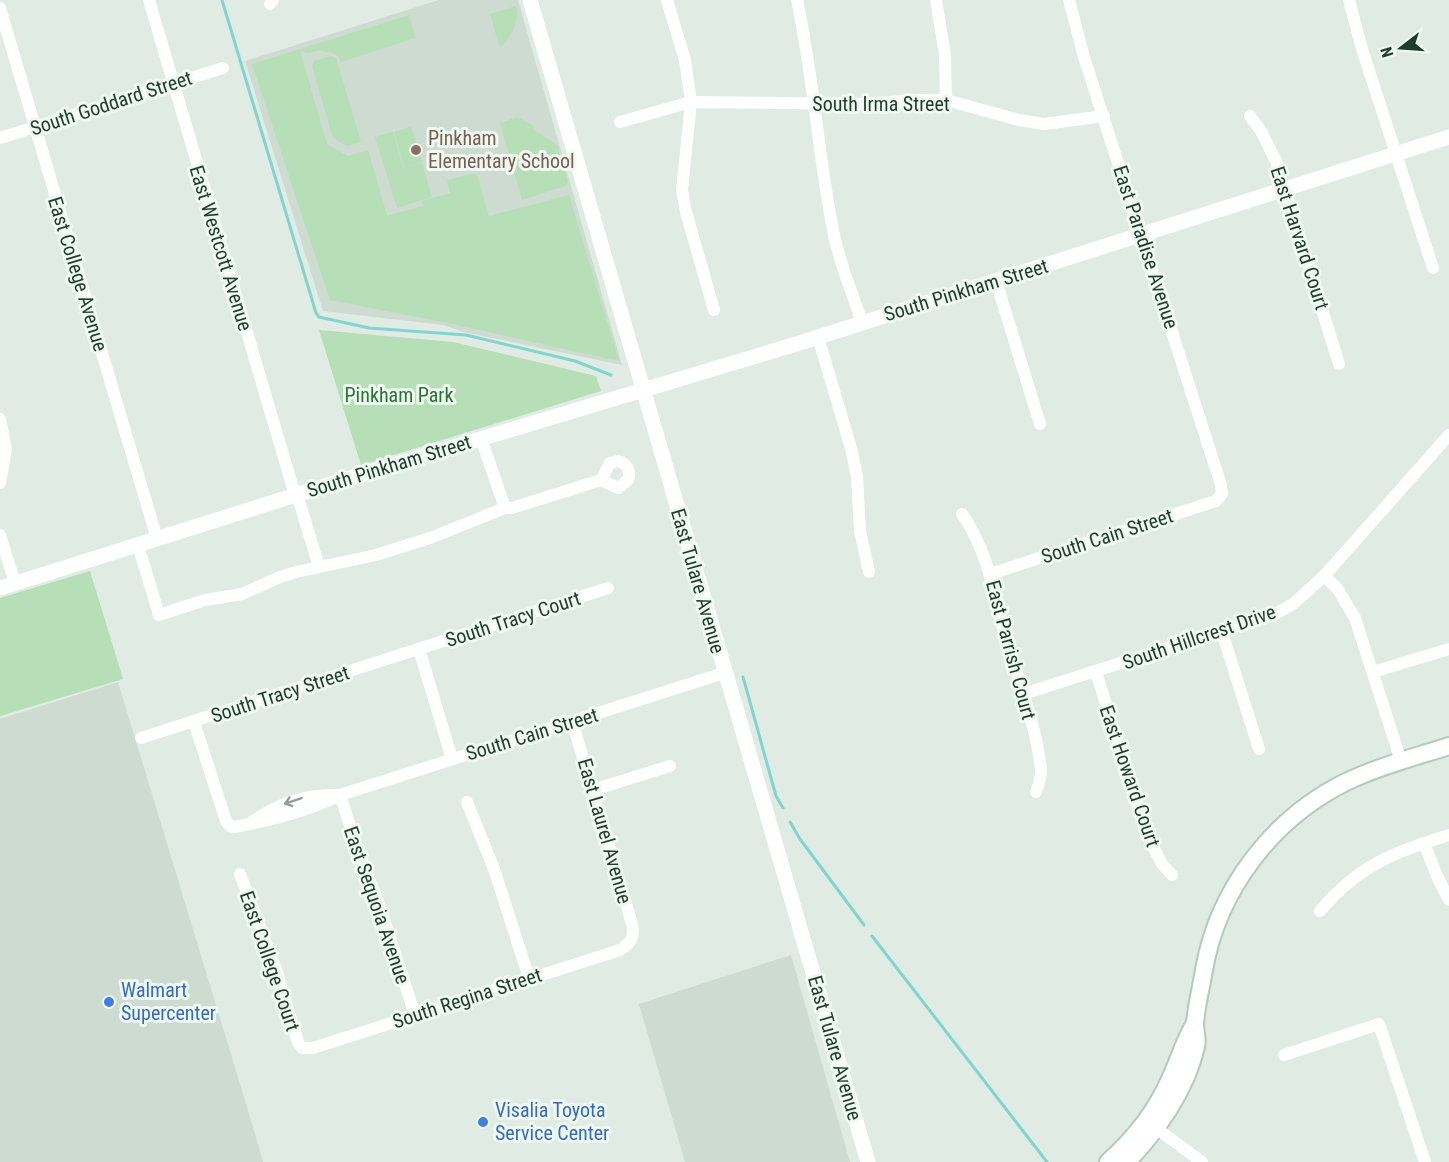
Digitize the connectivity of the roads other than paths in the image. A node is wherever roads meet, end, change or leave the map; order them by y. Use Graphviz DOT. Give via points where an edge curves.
graph roads {
  1 [pos="149,0"];
  2 [pos="530,0"];
  3 [pos="667,0"];
  4 [pos="797,0"];
  5 [pos="936,0"];
  6 [pos="1069,0"];
  7 [pos="1349,0"];
  8 [pos="0,8"];
  9 [pos="223,68"];
  10 [pos="173,84"];
  11 [pos="946,100"];
  12 [pos="691,102"];
  13 [pos="815,104"];
  14 [pos="1104,116"];
  15 [pos="1250,116"];
  16 [pos="620,122"];
  17 [pos="34,127"];
  18 [pos="1449,137"];
  19 [pos="0,138"];
  20 [pos="1397,153"];
  21 [pos="1285,189"];
  22 [pos="1142,234"];
  23 [pos="1433,268"];
  24 [pos="996,281"];
  25 [pos="714,310"];
  26 [pos="862,323"];
  27 [pos="818,337"];
  28 [pos="1339,364"];
  29 [pos="643,388"];
  30 [pos="0,419"];
  31 [pos="1040,424"];
  32 [pos="1449,435"];
  33 [pos="481,438"];
  34 [pos="601,480"];
  35 [pos="0,483"];
  36 [pos="1222,494"];
  37 [pos="296,495"];
  38 [pos="506,508"];
  39 [pos="962,514"];
  40 [pos="0,535"];
  41 [pos="157,539"];
  42 [pos="138,545"];
  43 [pos="320,567"];
  44 [pos="869,572"];
  45 [pos="990,574"];
  46 [pos="1324,576"];
  47 [pos="7,586"];
  48 [pos="608,588"];
  49 [pos="1222,632"];
  50 [pos="419,649"];
  51 [pos="1449,649"];
  52 [pos="1096,672"];
  53 [pos="1373,672"];
  54 [pos="724,673"];
  55 [pos="1023,694"];
  56 [pos="572,721"];
  57 [pos="194,722"];
  58 [pos="141,738"];
  59 [pos="1449,746"];
  60 [pos="1259,749"];
  61 [pos="453,759"];
  62 [pos="1401,761"];
  63 [pos="670,766"];
  64 [pos="593,790"];
  65 [pos="1036,792"];
  66 [pos="340,795"];
  67 [pos="467,802"];
  68 [pos="1449,835"];
  69 [pos="1424,843"];
  70 [pos="240,874"];
  71 [pos="1172,875"];
  72 [pos="1449,900"];
  73 [pos="1320,911"];
  74 [pos="630,942"];
  75 [pos="529,978"];
  76 [pos="415,1015"];
  77 [pos="1195,1023"];
  78 [pos="302,1048"];
  79 [pos="1284,1055"];
  80 [pos="1156,1128"];
  81 [pos="868,1162"];
  82 [pos="1108,1162"];
  83 [pos="1126,1162"];
  84 [pos="1202,1162"];
  85 [pos="1425,1162"];
  1 -- 10 [label="street, East Westcott Avenue"];
  2 -- 29 [label="street, East Tulare Avenue"];
  3 -- 12 [label="street" via="685,60"];
  4 -- 13 [label="street"];
  5 -- 11 [label="street" via="945,55"];
  6 -- 14 [label="street, East Paradise Avenue"];
  7 -- 20 [label="street"];
  8 -- 17 [label="street, East College Avenue"];
  9 -- 10 [label="street, South Goddard Street"];
  10 -- 17 [label="street, South Goddard Street"];
  10 -- 37 [label="street, East Westcott Avenue"];
  11 -- 13 [label="street, South Irma Street"];
  11 -- 14 [label="street, South Irma Street" via="1044,124"];
  12 -- 13 [label="street, South Irma Street"];
  12 -- 16 [label="street, South Irma Street"];
  12 -- 25 [label="street" via="682,190"];
  13 -- 26 [label="street" via="835,239"];
  14 -- 22 [label="street, East Paradise Avenue"];
  15 -- 21 [label="street, East Harvard Court" via="1276,161"];
  17 -- 19 [label="street, South Goddard Street"];
  17 -- 41 [label="street, East College Avenue"];
  18 -- 20 [label="street, South Pinkham Street"];
  20 -- 21 [label="street, South Pinkham Street"];
  20 -- 23 [label="street"];
  21 -- 22 [label="street, South Pinkham Street"];
  21 -- 28 [label="street, East Harvard Court"];
  22 -- 24 [label="street, South Pinkham Street"];
  22 -- 36 [label="street, East Paradise Avenue"];
  24 -- 26 [label="street, South Pinkham Street"];
  24 -- 31 [label="street"];
  26 -- 27 [label="street, South Pinkham Street"];
  27 -- 29 [label="street, South Pinkham Street"];
  27 -- 44 [label="street" via="851,448 860,531"];
  29 -- 33 [label="street, South Pinkham Street"];
  29 -- 54 [label="street, East Tulare Avenue"];
  30 -- 35 [label="street" via="6,449"];
  32 -- 46 [label="street, South Hillcrest Drive"];
  33 -- 37 [label="street, South Pinkham Street"];
  33 -- 38 [label="street, South Pinkham Street"];
  34 -- 38 [label="street"];
  36 -- 45 [label="street, South Cain Street" via="1216,501"];
  37 -- 41 [label="street, South Pinkham Street"];
  37 -- 43 [label="street, South Pinkham Street"];
  38 -- 43 [label="street" via="430,538"];
  39 -- 45 [label="street, East Parrish Court" via="980,543"];
  40 -- 47 [label="street"];
  41 -- 42 [label="street, South Pinkham Street"];
  42 -- 43 [label="street" via="159,615 205,600 242,594 280,577"];
  42 -- 47 [label="street, South Pinkham Street"];
  45 -- 55 [label="street, East Parrish Court"];
  46 -- 49 [label="street, South Hillcrest Drive" via="1293,604 1275,614"];
  46 -- 53 [label="street" via="1337,588 1355,618"];
  48 -- 50 [label="street, South Tracy Court"];
  49 -- 52 [label="street, South Hillcrest Drive"];
  49 -- 60 [label="street"];
  50 -- 57 [label="street, South Tracy Street"];
  50 -- 61 [label="street"];
  51 -- 53 [label="street"];
  52 -- 55 [label="street, South Hillcrest Drive"];
  52 -- 71 [label="street, East Howard Court" via="1146,833"];
  53 -- 62 [label="street"];
  54 -- 56 [label="street, South Cain Street"];
  54 -- 81 [label="street, East Tulare Avenue"];
  55 -- 65 [label="street, East Parrish Court" via="1041,772"];
  56 -- 61 [label="street, South Cain Street"];
  56 -- 64 [label="street, East Laurel Avenue"];
  57 -- 58 [label="street, South Tracy Street"];
  57 -- 66 [label="street, South Cain Street" via="223,815 230,826 251,822 288,802 310,796"];
  59 -- 62 [label="main road"];
  61 -- 66 [label="street, South Cain Street"];
  62 -- 77 [label="main road" via="1352,779 1316,799 1286,822 1257,854 1236,884 1217,923"];
  63 -- 64 [label="street"];
  64 -- 74 [label="street, East Laurel Avenue" via="632,924"];
  66 -- 76 [label="street, East Sequoia Avenue"];
  67 -- 75 [label="street" via="495,868"];
  68 -- 69 [label="street"];
  69 -- 72 [label="street"];
  69 -- 73 [label="street" via="1381,859 1337,891"];
  70 -- 78 [label="street, East College Court"];
  74 -- 75 [label="street, South Regina Street" via="620,950"];
  75 -- 76 [label="street, South Regina Street"];
  76 -- 78 [label="street, South Regina Street" via="313,1048"];
  77 -- 80 [label="main road" via="1197,1044 1188,1070"];
  77 -- 82 [label="main road" via="1157,1104 1136,1134"];
  79 -- 85 [label="street" via="1379,1024"];
  80 -- 83 [label="main road"];
  80 -- 84 [label="street"];
}
